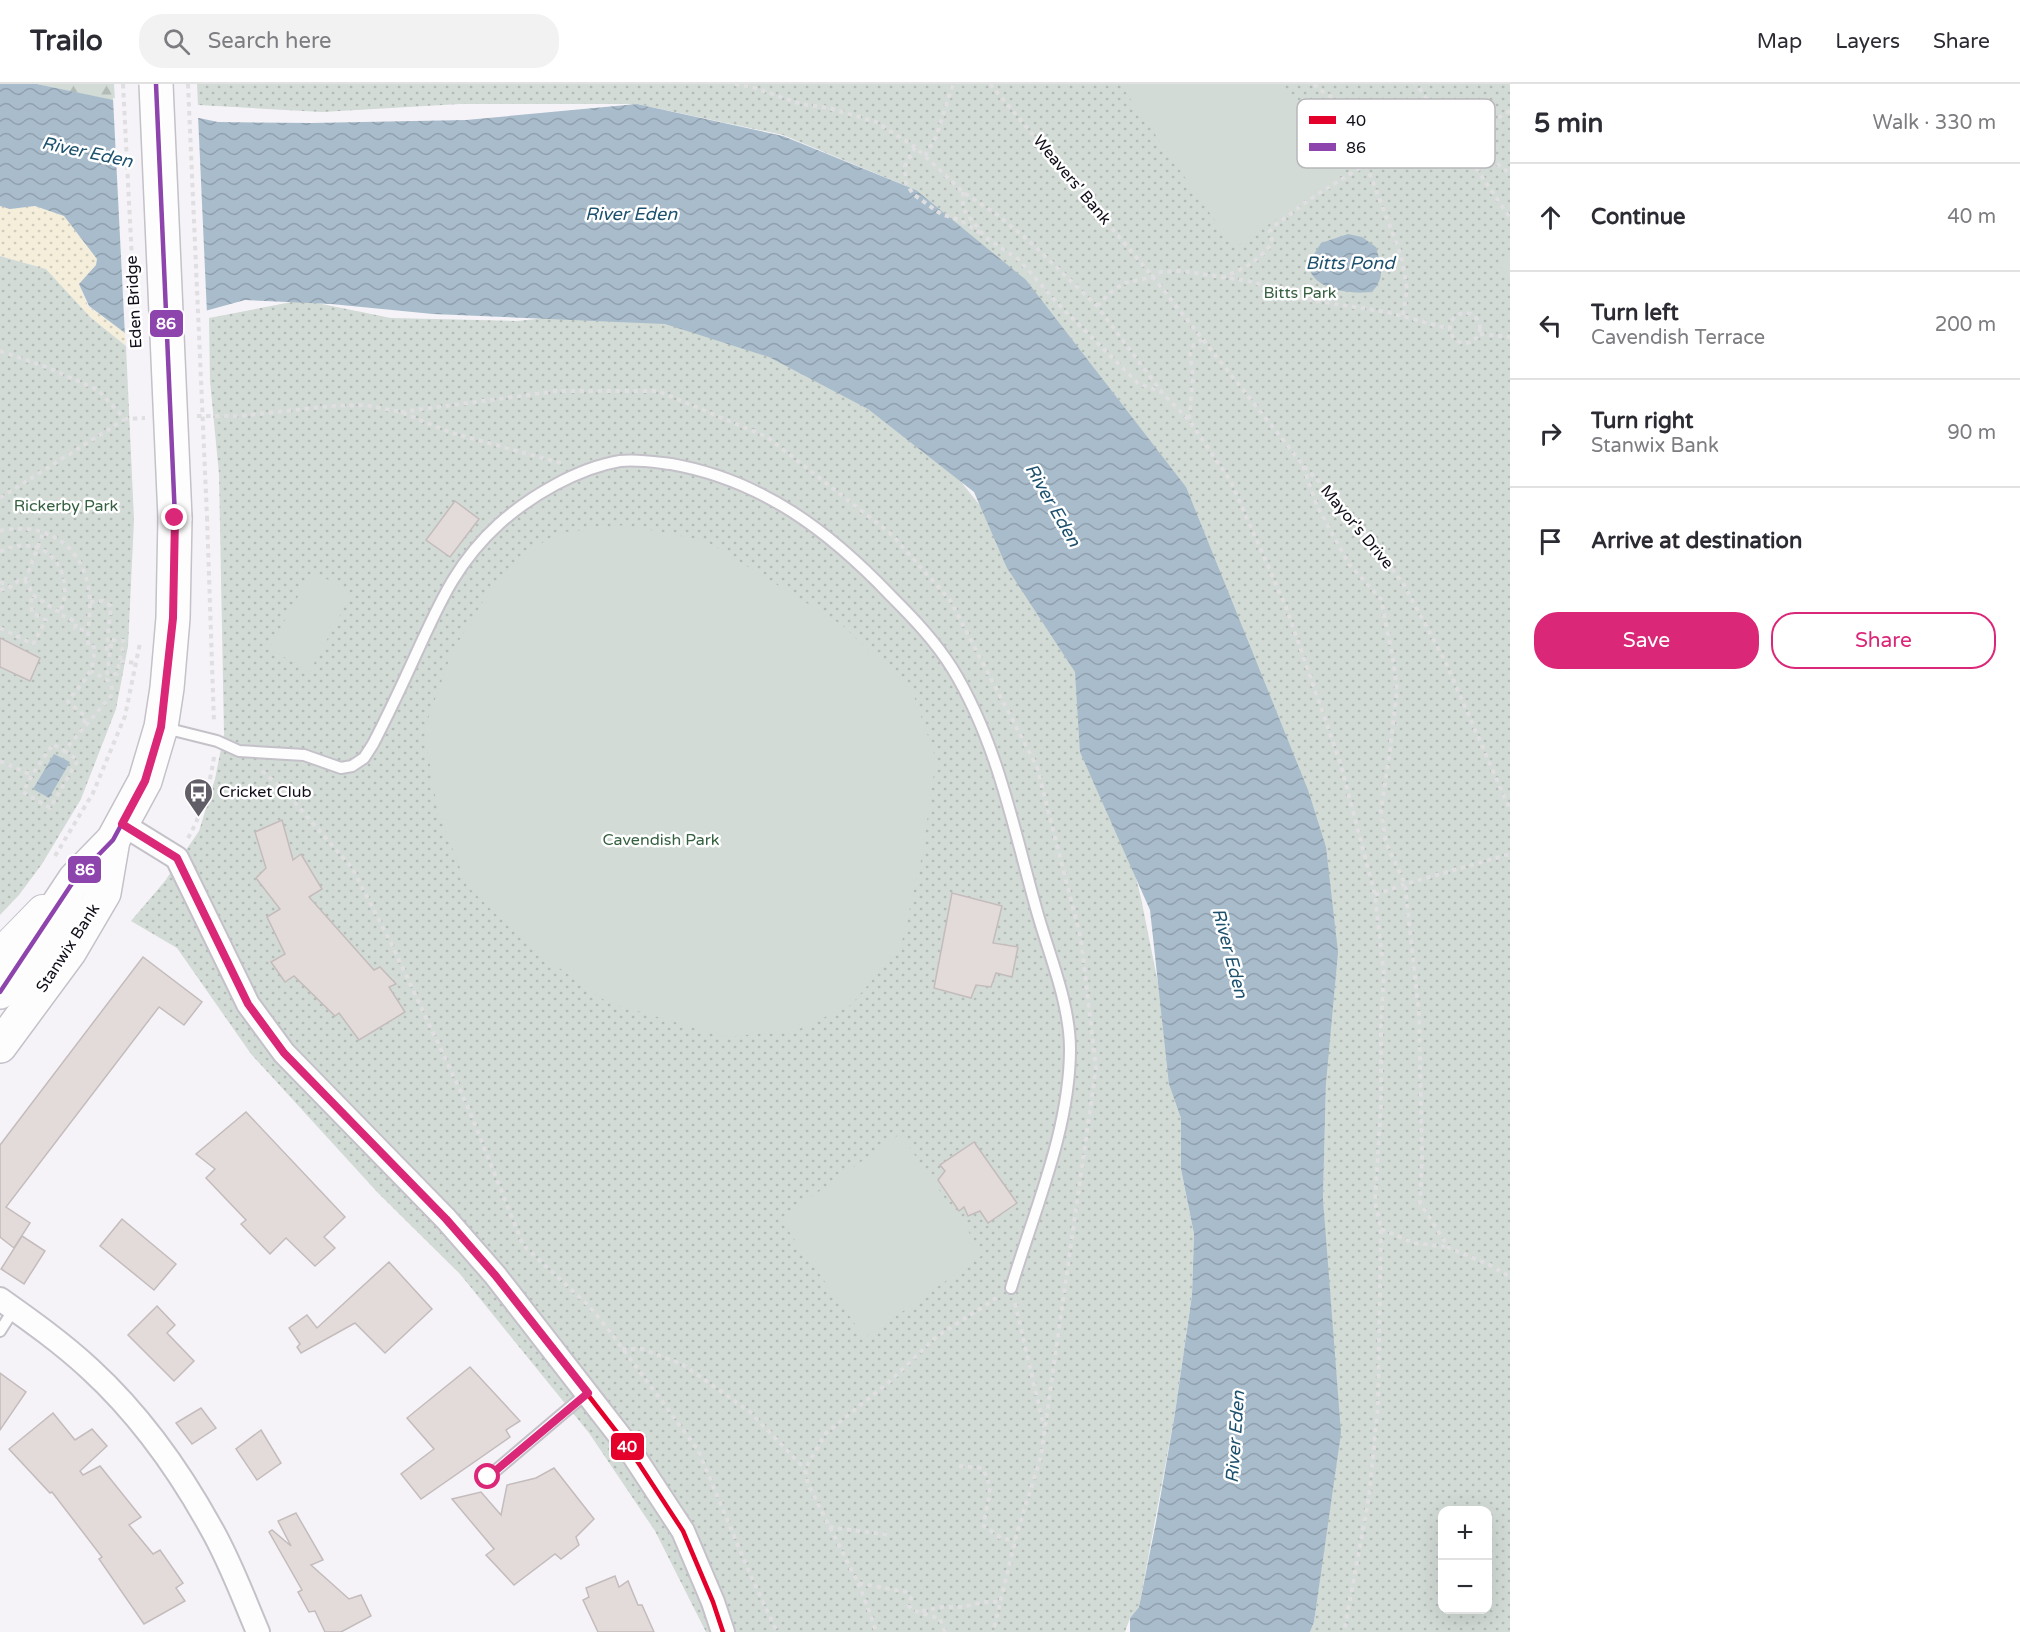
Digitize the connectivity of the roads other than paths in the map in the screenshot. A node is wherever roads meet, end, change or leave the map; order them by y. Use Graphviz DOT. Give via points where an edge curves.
graph roads {
  1 [pos="156,84"];
  2 [pos="175,518"];
  3 [pos="161,727"];
  4 [pos="118,832"];
  5 [pos="62,871"];
  6 [pos="104,893"];
  7 [pos="0,955"];
  8 [pos="0,991"];
  9 [pos="0,1046"];
  10 [pos="1011,1288"];
  11 [pos="7,1304"];
  12 [pos="0,1331"];
  13 [pos="588,1393"];
  14 [pos="488,1477"];
  15 [pos="258,1632"];
  16 [pos="723,1632"];
  1 -- 2 [label="main road, Eden Bridge, bridge"];
  2 -- 3 [label="main road, Stanwix Bank" via="173,618"];
  3 -- 4 [label="main road, Stanwix Bank" via="145,781"];
  3 -- 10 [label="lane" via="217,741 239,751 304,756 341,768 352,766 364,758 384,723 456,573 500,523 556,484 585,470 620,461 646,460 693,468 769,497 813,526 861,565 927,632 973,707 1007,796 1067,1016 1070,1048 1066,1102"];
  4 -- 5 [label="main road, Stanwix Bank"];
  4 -- 6 [label="main road, Stanwix Bank"];
  4 -- 13 [label="street" via="177,858 248,1004 284,1053 460,1235"];
  5 -- 7 [label="main road"];
  5 -- 8 [label="main road, Stanwix Bank"];
  6 -- 8 [label="main road" via="65,930 25,982"];
  6 -- 9 [label="main road, Stanwix Bank" via="70,951"];
  11 -- 12 [label="lane"];
  11 -- 15 [label="street" via="90,1368 168,1457 212,1529"];
  13 -- 14 [label="lane"];
  13 -- 16 [label="street" via="683,1532"];
}
